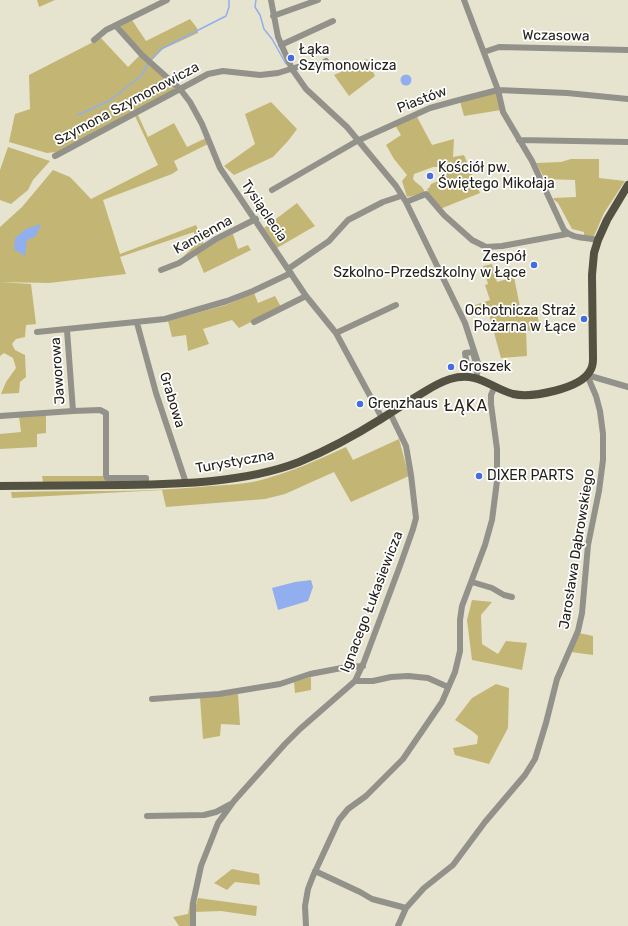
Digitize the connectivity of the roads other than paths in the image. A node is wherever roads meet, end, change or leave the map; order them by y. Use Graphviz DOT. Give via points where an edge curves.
graph roads {
  1 [pos="167,0"];
  2 [pos="271,0"];
  3 [pos="318,0"];
  4 [pos="464,0"];
  5 [pos="156,3"];
  6 [pos="273,16"];
  7 [pos="333,21"];
  8 [pos="116,26"];
  9 [pos="94,40"];
  10 [pos="281,45"];
  11 [pos="628,50"];
  12 [pos="484,52"];
  13 [pos="326,61"];
  14 [pos="292,69"];
  15 [pos="180,89"];
  16 [pos="498,90"];
  17 [pos="628,99"];
  18 [pos="519,140"];
  19 [pos="358,141"];
  20 [pos="628,142"];
  21 [pos="55,156"];
  22 [pos="628,185"];
  23 [pos="272,190"];
  24 [pos="401,196"];
  25 [pos="406,202"];
  26 [pos="256,220"];
  27 [pos="568,234"];
  28 [pos="598,240"];
  29 [pos="161,270"];
  30 [pos="289,271"];
  31 [pos="306,296"];
  32 [pos="396,305"];
  33 [pos="254,322"];
  34 [pos="137,323"];
  35 [pos="67,330"];
  36 [pos="37,332"];
  37 [pos="336,333"];
  38 [pos="587,375"];
  39 [pos="476,378"];
  40 [pos="495,386"];
  41 [pos="628,387"];
  42 [pos="73,411"];
  43 [pos="390,413"];
  44 [pos="0,416"];
  45 [pos="382,418"];
  46 [pos="186,483"];
  47 [pos="146,484"];
  48 [pos="0,486"];
  49 [pos="472,582"];
  50 [pos="512,597"];
  51 [pos="363,666"];
  52 [pos="355,682"];
  53 [pos="448,687"];
  54 [pos="152,699"];
  55 [pos="234,801"];
  56 [pos="147,816"];
  57 [pos="315,871"];
  58 [pos="406,908"];
  59 [pos="193,926"];
  60 [pos="306,926"];
  61 [pos="398,926"];
  1 -- 5 [label="street"];
  2 -- 6 [label="street"];
  3 -- 6 [label="street"];
  4 -- 12 [label="street"];
  5 -- 8 [label="street"];
  6 -- 10 [label="street"];
  7 -- 10 [label="street"];
  8 -- 9 [label="street"];
  8 -- 15 [label="street, Tysiąclecia" via="142,55"];
  10 -- 14 [label="street"];
  11 -- 12 [label="street, Wczasowa" via="499,48"];
  12 -- 16 [label="street"];
  13 -- 14 [label="street, Szymona Szymonowicza" via="311,68 307,64"];
  14 -- 15 [label="street, Szymona Szymonowicza" via="260,75 223,71 208,74"];
  14 -- 19 [label="street" via="306,88"];
  15 -- 21 [label="street, Szymona Szymonowicza"];
  15 -- 26 [label="street, Tysiąclecia" via="202,124 220,168"];
  16 -- 17 [label="street"];
  16 -- 18 [label="street" via="503,112"];
  16 -- 19 [label="street, Piastów" via="430,108"];
  18 -- 20 [label="street"];
  18 -- 27 [label="street"];
  19 -- 23 [label="street, Piastów"];
  19 -- 24 [label="street" via="396,186"];
  22 -- 28 [label="main road"];
  24 -- 25 [label="street"];
  24 -- 30 [label="street" via="348,220 329,241"];
  25 -- 27 [label="street" via="426,194 444,215 472,240 486,247"];
  25 -- 39 [label="street" via="467,328 478,363"];
  26 -- 29 [label="street, Kamienna"];
  26 -- 30 [label="street, Tysiąclecia"];
  27 -- 28 [label="street"];
  28 -- 38 [label="main road" via="592,275 593,359"];
  30 -- 31 [label="street, Tysiąclecia"];
  30 -- 34 [label="street" via="253,291 227,301 165,319"];
  31 -- 33 [label="street"];
  31 -- 37 [label="street, Tysiąclecia"];
  32 -- 37 [label="street"];
  34 -- 35 [label="street"];
  34 -- 46 [label="street, Grabowa" via="156,393"];
  35 -- 36 [label="street"];
  35 -- 42 [label="street, Jaworowa"];
  37 -- 45 [label="street, Tysiąclecia"];
  38 -- 40 [label="main road" via="575,384 536,394 514,394"];
  38 -- 41 [label="street"];
  38 -- 58 [label="street, Jarosława Dąbrowskiego" via="600,410 603,460 599,491 588,545 578,631 557,679 535,759 453,864 424,888"];
  39 -- 40 [label="main road"];
  39 -- 43 [label="main road, Turystyczna" via="448,379"];
  40 -- 49 [label="street" via="491,404 497,449 497,482 486,545"];
  42 -- 44 [label="street, Jaworowa"];
  42 -- 47 [label="street, Jaworowa" via="106,412 107,478 146,478"];
  43 -- 45 [label="main road, Turystyczna"];
  43 -- 51 [label="street, Ignacego Łukasiewicza" via="406,446 416,518"];
  45 -- 46 [label="main road, Turystyczna" via="333,448 297,463 244,476"];
  46 -- 47 [label="main road, Turystyczna"];
  47 -- 48 [label="main road, Turystyczna"];
  49 -- 50 [label="street"];
  49 -- 53 [label="street" via="462,606 460,651"];
  51 -- 52 [label="street, Ignacego Łukasiewicza"];
  51 -- 54 [label="street" via="310,674 280,684 241,691"];
  52 -- 53 [label="street" via="408,676 428,678"];
  52 -- 55 [label="street, Ignacego Łukasiewicza" via="300,729"];
  53 -- 57 [label="street" via="438,709 403,759 339,820"];
  55 -- 56 [label="street, Ignacego Łukasiewicza" via="216,812 204,815"];
  55 -- 59 [label="street, Ignacego Łukasiewicza" via="218,823 201,866 193,903"];
  57 -- 58 [label="street" via="372,899"];
  57 -- 60 [label="street" via="305,906"];
  58 -- 61 [label="street"];
}
